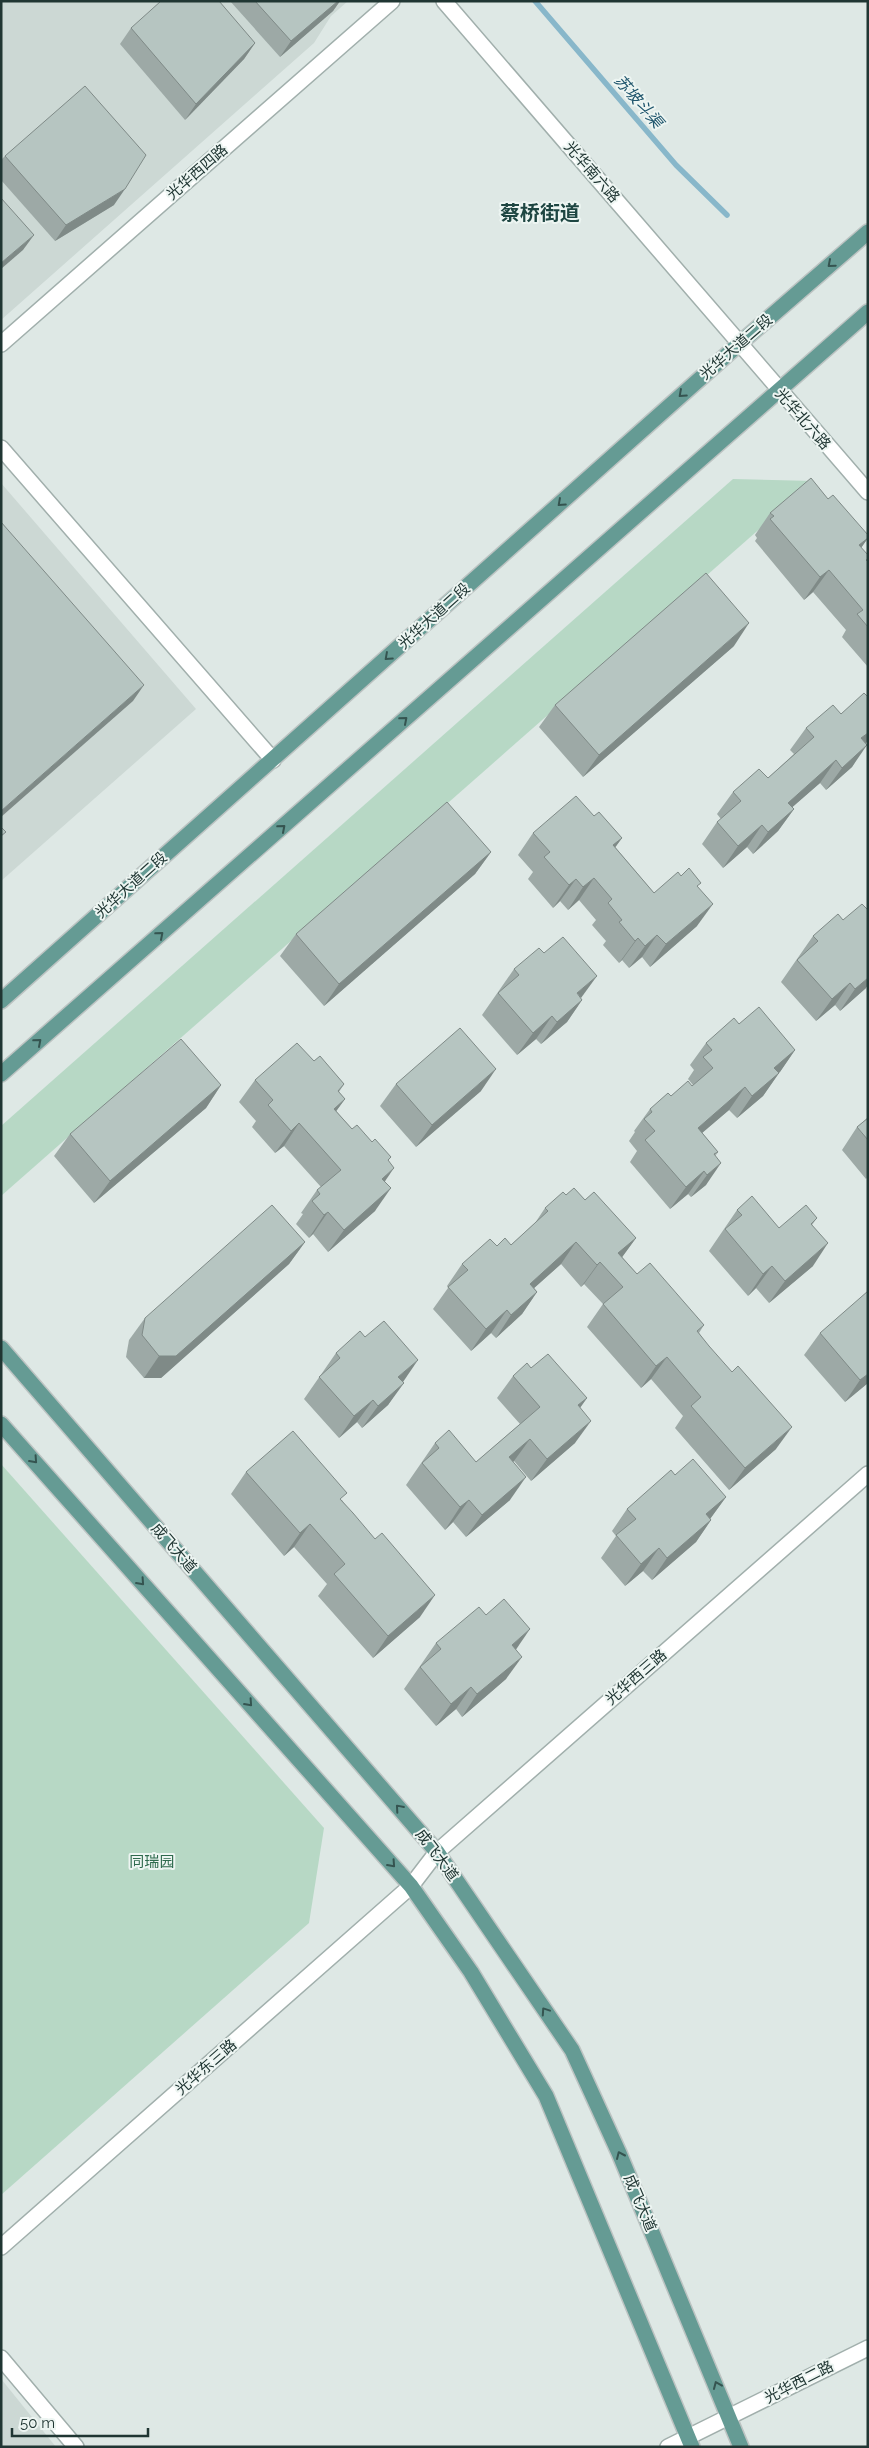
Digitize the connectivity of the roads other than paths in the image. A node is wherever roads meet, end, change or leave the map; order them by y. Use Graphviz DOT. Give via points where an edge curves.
graph roads {
  1 [pos="392,1"];
  2 [pos="444,1"];
  3 [pos="868,232"];
  4 [pos="868,312"];
  5 [pos="1,344"];
  6 [pos="739,344"];
  7 [pos="779,392"];
  8 [pos="1,448"];
  9 [pos="868,492"];
  10 [pos="273,760"];
  11 [pos="1,1001"];
  12 [pos="1,1074"];
  13 [pos="1,1348"];
  14 [pos="1,1424"];
  15 [pos="867,1476"];
  16 [pos="436,1852"];
  17 [pos="411,1886"];
  18 [pos="1,2247"];
  19 [pos="868,2348"];
  20 [pos="1,2358"];
  21 [pos="730,2417"];
  22 [pos="690,2442"];
  23 [pos="76,2447"];
  24 [pos="668,2447"];
  25 [pos="742,2447"];
  1 -- 5 [label="street, 光华西四路"];
  2 -- 6 [label="street, 光华南六路"];
  3 -- 6 [label="main road, 光华大道二段, one-way"];
  4 -- 7 [label="main road"];
  6 -- 7 [label="street, 光华北六路"];
  6 -- 10 [label="main road, 光华大道二段, one-way"];
  7 -- 9 [label="street, 光华北六路"];
  12 -- 7 [label="main road, one-way"];
  8 -- 10 [label="street"];
  10 -- 11 [label="main road, 光华大道二段"];
  16 -- 13 [label="main road, 成飞大道, one-way"];
  14 -- 17 [label="main road, one-way"];
  15 -- 16 [label="street, 光华西三路"];
  16 -- 17 [label="street, 光华西三路"];
  21 -- 16 [label="main road, 成飞大道, one-way" via="572,2050"];
  17 -- 18 [label="street, 光华东三路"];
  17 -- 22 [label="main road" via="471,1972 546,2096"];
  19 -- 21 [label="street, 光华西二路"];
  20 -- 23 [label="street"];
  21 -- 22 [label="street, 光华西二路"];
  21 -- 25 [label="main road, 成飞大道"];
  22 -- 24 [label="street, 光华西二路"];
}
